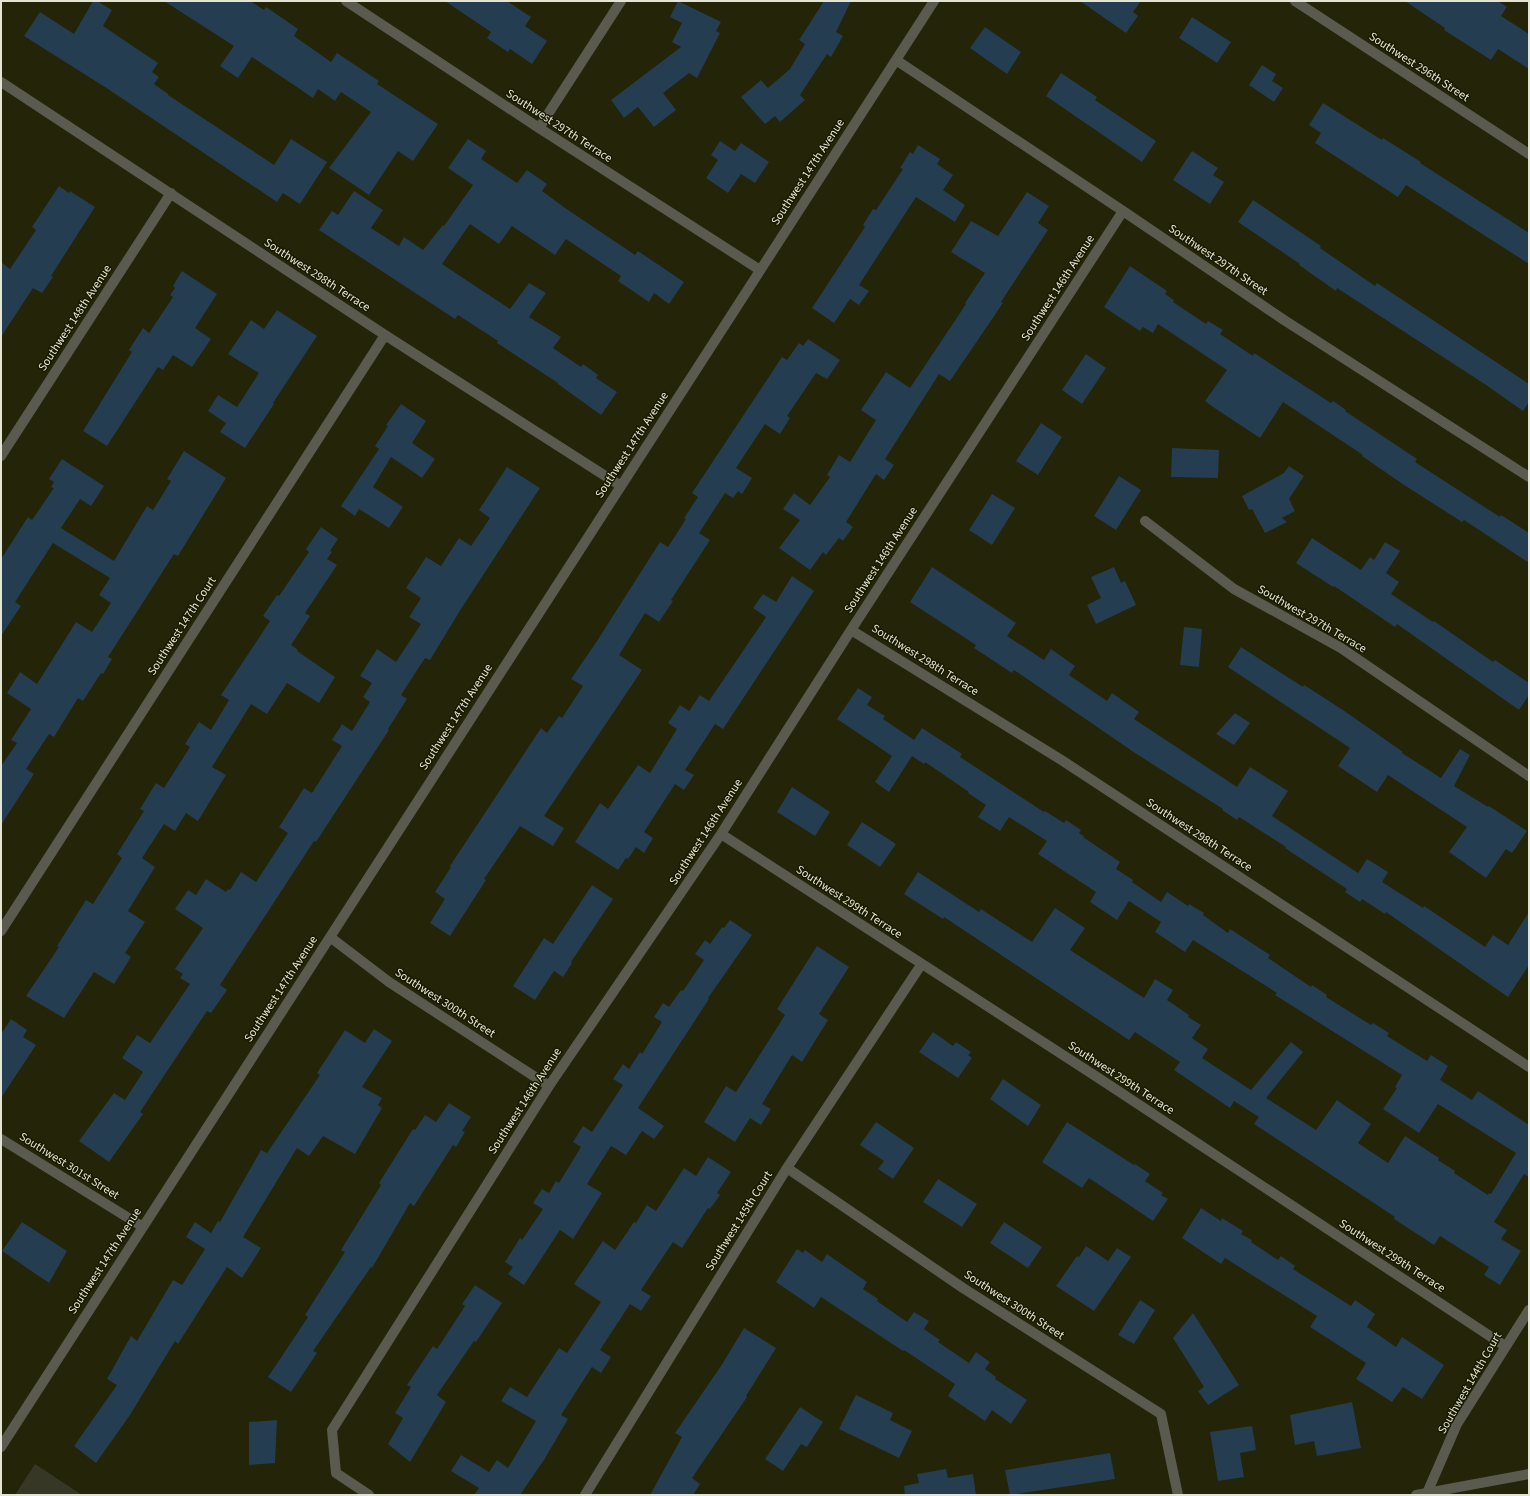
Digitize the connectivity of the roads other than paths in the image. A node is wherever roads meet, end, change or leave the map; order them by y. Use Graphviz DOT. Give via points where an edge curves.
graph roads {
  1 [pos="346,1"];
  2 [pos="620,1"];
  3 [pos="934,1"];
  4 [pos="1295,1"];
  5 [pos="896,60"];
  6 [pos="1,82"];
  7 [pos="539,128"];
  8 [pos="1529,154"];
  9 [pos="171,194"];
  10 [pos="1123,211"];
  11 [pos="760,270"];
  12 [pos="385,335"];
  13 [pos="1,456"];
  14 [pos="1529,478"];
  15 [pos="621,486"];
  16 [pos="1145,521"];
  17 [pos="851,630"];
  18 [pos="1529,776"];
  19 [pos="721,834"];
  20 [pos="1,931"];
  21 [pos="330,937"];
  22 [pos="921,965"];
  23 [pos="1529,1067"];
  24 [pos="549,1086"];
  25 [pos="1,1139"];
  26 [pos="787,1168"];
  27 [pos="143,1227"];
  28 [pos="1529,1310"];
  29 [pos="1505,1346"];
  30 [pos="2,1443"];
  31 [pos="1529,1474"];
  32 [pos="1427,1493"];
  33 [pos="369,1495"];
  34 [pos="585,1495"];
  35 [pos="1178,1495"];
  36 [pos="1416,1495"];
  1 -- 7 [label="street, Southwest 297th Terrace"];
  2 -- 7 [label="street"];
  3 -- 5 [label="street, Southwest 147th Avenue"];
  4 -- 8 [label="street, Southwest 296th Street"];
  5 -- 10 [label="street, Southwest 297th Street"];
  5 -- 11 [label="street, Southwest 147th Avenue"];
  6 -- 9 [label="street, Southwest 298th Terrace"];
  7 -- 11 [label="street, Southwest 297th Terrace"];
  9 -- 12 [label="street, Southwest 298th Terrace"];
  9 -- 13 [label="street, Southwest 148th Avenue"];
  10 -- 14 [label="street, Southwest 297th Street" via="1284,320"];
  10 -- 17 [label="street, Southwest 146th Avenue"];
  11 -- 15 [label="street, Southwest 147th Avenue"];
  12 -- 15 [label="street, Southwest 298th Terrace"];
  12 -- 20 [label="street, Southwest 147th Court"];
  15 -- 21 [label="street, Southwest 147th Avenue"];
  16 -- 18 [label="street, Southwest 297th Terrace" via="1234,589 1341,648"];
  17 -- 19 [label="street, Southwest 146th Avenue"];
  17 -- 23 [label="street, Southwest 298th Terrace" via="1070,765"];
  19 -- 22 [label="street, Southwest 299th Terrace"];
  19 -- 24 [label="street, Southwest 146th Avenue"];
  21 -- 24 [label="street, Southwest 300th Street" via="389,982"];
  21 -- 27 [label="street, Southwest 147th Avenue"];
  22 -- 26 [label="street, Southwest 145th Court"];
  22 -- 29 [label="street, Southwest 299th Terrace"];
  24 -- 33 [label="street, Southwest 146th Avenue" via="332,1430 336,1473"];
  25 -- 27 [label="street, Southwest 301st Street"];
  26 -- 34 [label="street, Southwest 145th Court"];
  26 -- 35 [label="street, Southwest 300th Street" via="963,1288 1161,1414"];
  27 -- 30 [label="street, Southwest 147th Avenue"];
  28 -- 29 [label="street, Southwest 144th Court"];
  29 -- 32 [label="street, Southwest 144th Court" via="1457,1424"];
  31 -- 32 [label="street"];
  32 -- 36 [label="street"];
}
